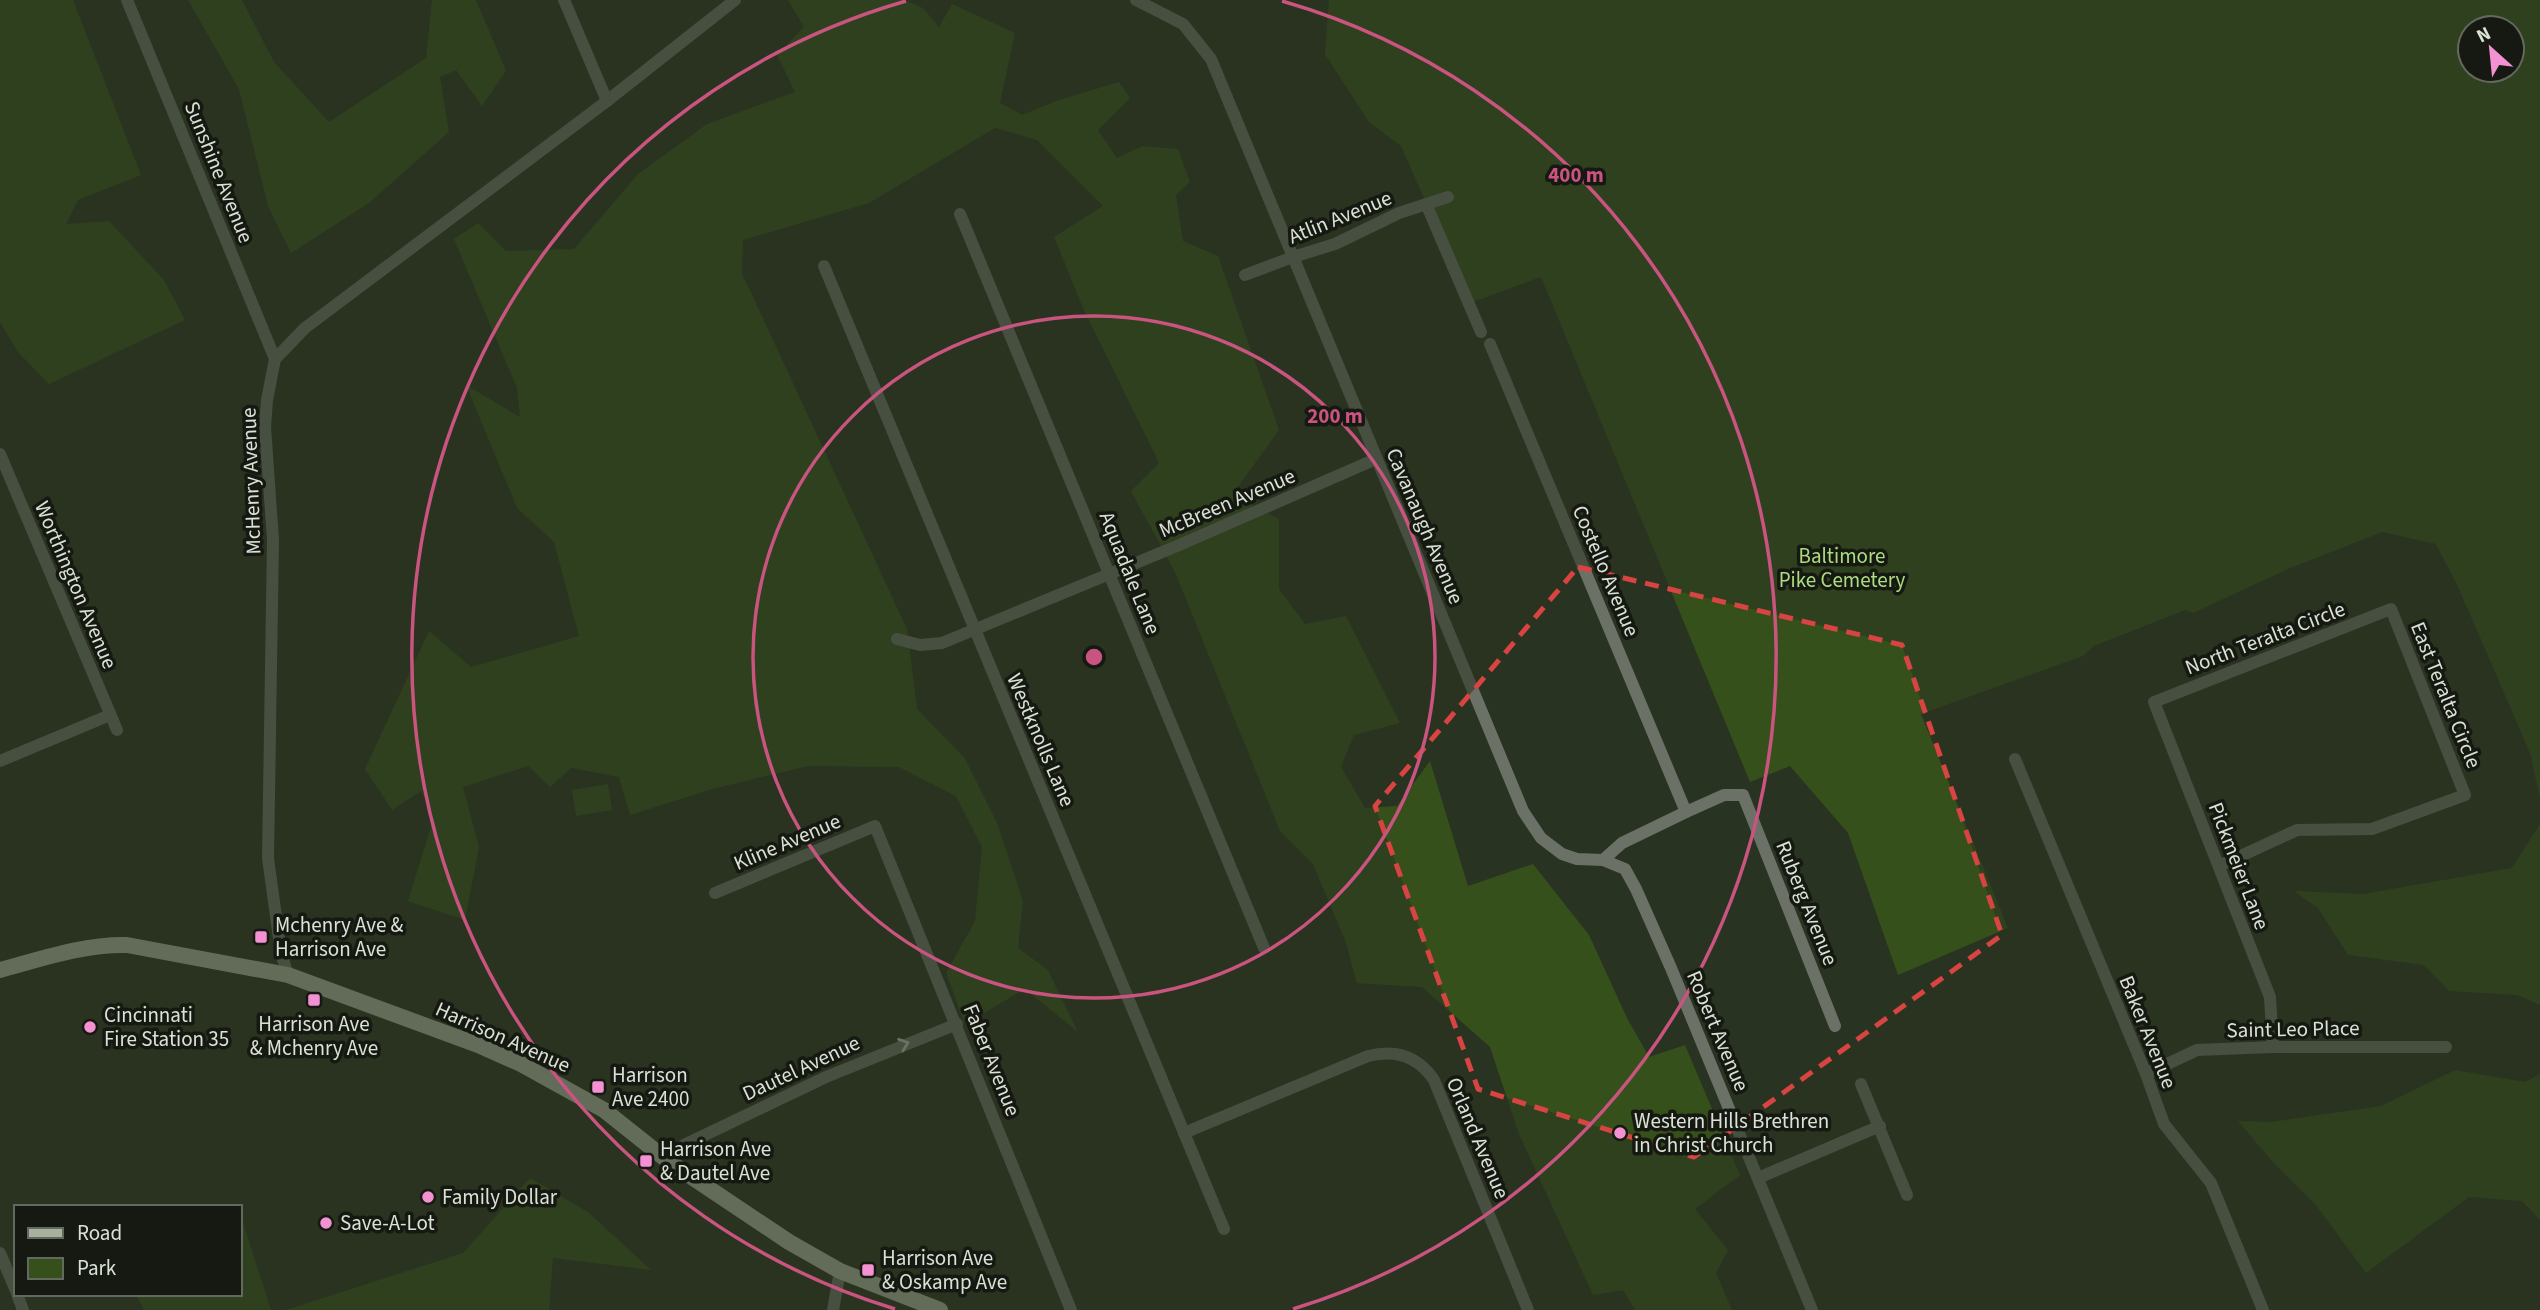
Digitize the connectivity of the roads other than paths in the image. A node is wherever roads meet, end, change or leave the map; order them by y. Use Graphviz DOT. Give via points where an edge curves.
graph roads {
  1 [pos="127,0"];
  2 [pos="564,0"];
  3 [pos="735,0"];
  4 [pos="1136,0"];
  5 [pos="607,101"];
  6 [pos="1448,197"];
  7 [pos="1427,206"];
  8 [pos="960,214"];
  9 [pos="1293,257"];
  10 [pos="824,266"];
  11 [pos="1245,275"];
  12 [pos="1481,332"];
  13 [pos="1490,344"];
  14 [pos="275,359"];
  15 [pos="0,454"];
  16 [pos="1376,459"];
  17 [pos="1109,574"];
  18 [pos="2391,609"];
  19 [pos="976,629"];
  20 [pos="897,639"];
  21 [pos="2154,702"];
  22 [pos="110,715"];
  23 [pos="117,730"];
  24 [pos="2015,759"];
  25 [pos="0,761"];
  26 [pos="1686,812"];
  27 [pos="875,826"];
  28 [pos="1603,860"];
  29 [pos="2219,866"];
  30 [pos="715,893"];
  31 [pos="1264,948"];
  32 [pos="0,970"];
  33 [pos="288,975"];
  34 [pos="957,1024"];
  35 [pos="1835,1026"];
  36 [pos="2446,1046"];
  37 [pos="2273,1047"];
  38 [pos="2146,1074"];
  39 [pos="1861,1084"];
  40 [pos="1880,1126"];
  41 [pos="1184,1133"];
  42 [pos="668,1161"];
  43 [pos="1758,1178"];
  44 [pos="1907,1195"];
  45 [pos="1224,1229"];
  46 [pos="0,1253"];
  47 [pos="840,1271"];
  48 [pos="14,1291"];
  49 [pos="833,1310"];
  50 [pos="940,1310"];
  51 [pos="1071,1310"];
  52 [pos="1528,1310"];
  53 [pos="1812,1310"];
  54 [pos="2263,1310"];
  1 -- 14 [label="street, Sunshine Avenue"];
  2 -- 5 [label="street"];
  3 -- 5 [label="street"];
  4 -- 9 [label="street, Cavanaugh Avenue" via="1183,24 1211,59"];
  5 -- 14 [label="street" via="305,328"];
  6 -- 7 [label="street, Atlin Avenue"];
  7 -- 9 [label="street, Atlin Avenue"];
  7 -- 12 [label="street"];
  8 -- 17 [label="street, Aquadale Lane"];
  9 -- 11 [label="street, Atlin Avenue"];
  9 -- 16 [label="street, Cavanaugh Avenue"];
  10 -- 19 [label="street, Westknolls Lane"];
  13 -- 26 [label="street, Costello Avenue"];
  14 -- 33 [label="street, McHenry Avenue" via="265,427 273,540 267,842"];
  15 -- 22 [label="street, Worthington Avenue"];
  16 -- 17 [label="street, McBreen Avenue"];
  16 -- 28 [label="street, Cavanaugh Avenue" via="1531,825 1562,854"];
  17 -- 19 [label="street, McBreen Avenue"];
  17 -- 31 [label="street, Aquadale Lane"];
  18 -- 21 [label="street, North Teralta Circle"];
  18 -- 29 [label="street, East Teralta Circle" via="2465,795 2372,829 2297,830"];
  19 -- 20 [label="street, McBreen Avenue" via="931,645"];
  19 -- 41 [label="street, Westknolls Lane"];
  21 -- 29 [label="street, Pickmeier Lane"];
  22 -- 23 [label="street, Worthington Avenue"];
  22 -- 25 [label="street"];
  24 -- 38 [label="street, Baker Avenue"];
  26 -- 28 [label="street" via="1622,842"];
  26 -- 35 [label="street, Ruberg Avenue" via="1724,795 1743,795"];
  27 -- 30 [label="street, Kline Avenue"];
  27 -- 34 [label="street, Faber Avenue"];
  28 -- 43 [label="street, Robert Avenue" via="1625,869 1636,889"];
  29 -- 37 [label="street, Pickmeier Lane" via="2270,997"];
  32 -- 33 [label="main road, Harrison Avenue" via="85,948 127,945"];
  33 -- 42 [label="main road, Harrison Avenue" via="522,1064 604,1110"];
  42 -- 34 [label="street, Dautel Avenue, one-way" via="684,1145 814,1082"];
  34 -- 51 [label="street, Faber Avenue"];
  36 -- 37 [label="street, Saint Leo Place"];
  37 -- 38 [label="street, Saint Leo Place" via="2197,1050"];
  38 -- 54 [label="street, Baker Avenue" via="2164,1124 2211,1184"];
  39 -- 40 [label="street"];
  40 -- 43 [label="street"];
  40 -- 44 [label="street"];
  41 -- 45 [label="street, Westknolls Lane"];
  41 -- 52 [label="street, Orland Avenue" via="1368,1056 1390,1053 1420,1063 1434,1080"];
  42 -- 47 [label="main road, Harrison Avenue"];
  43 -- 53 [label="street, Robert Avenue"];
  46 -- 48 [label="street"];
  47 -- 49 [label="street"];
  47 -- 50 [label="main road, Harrison Avenue"];
}
